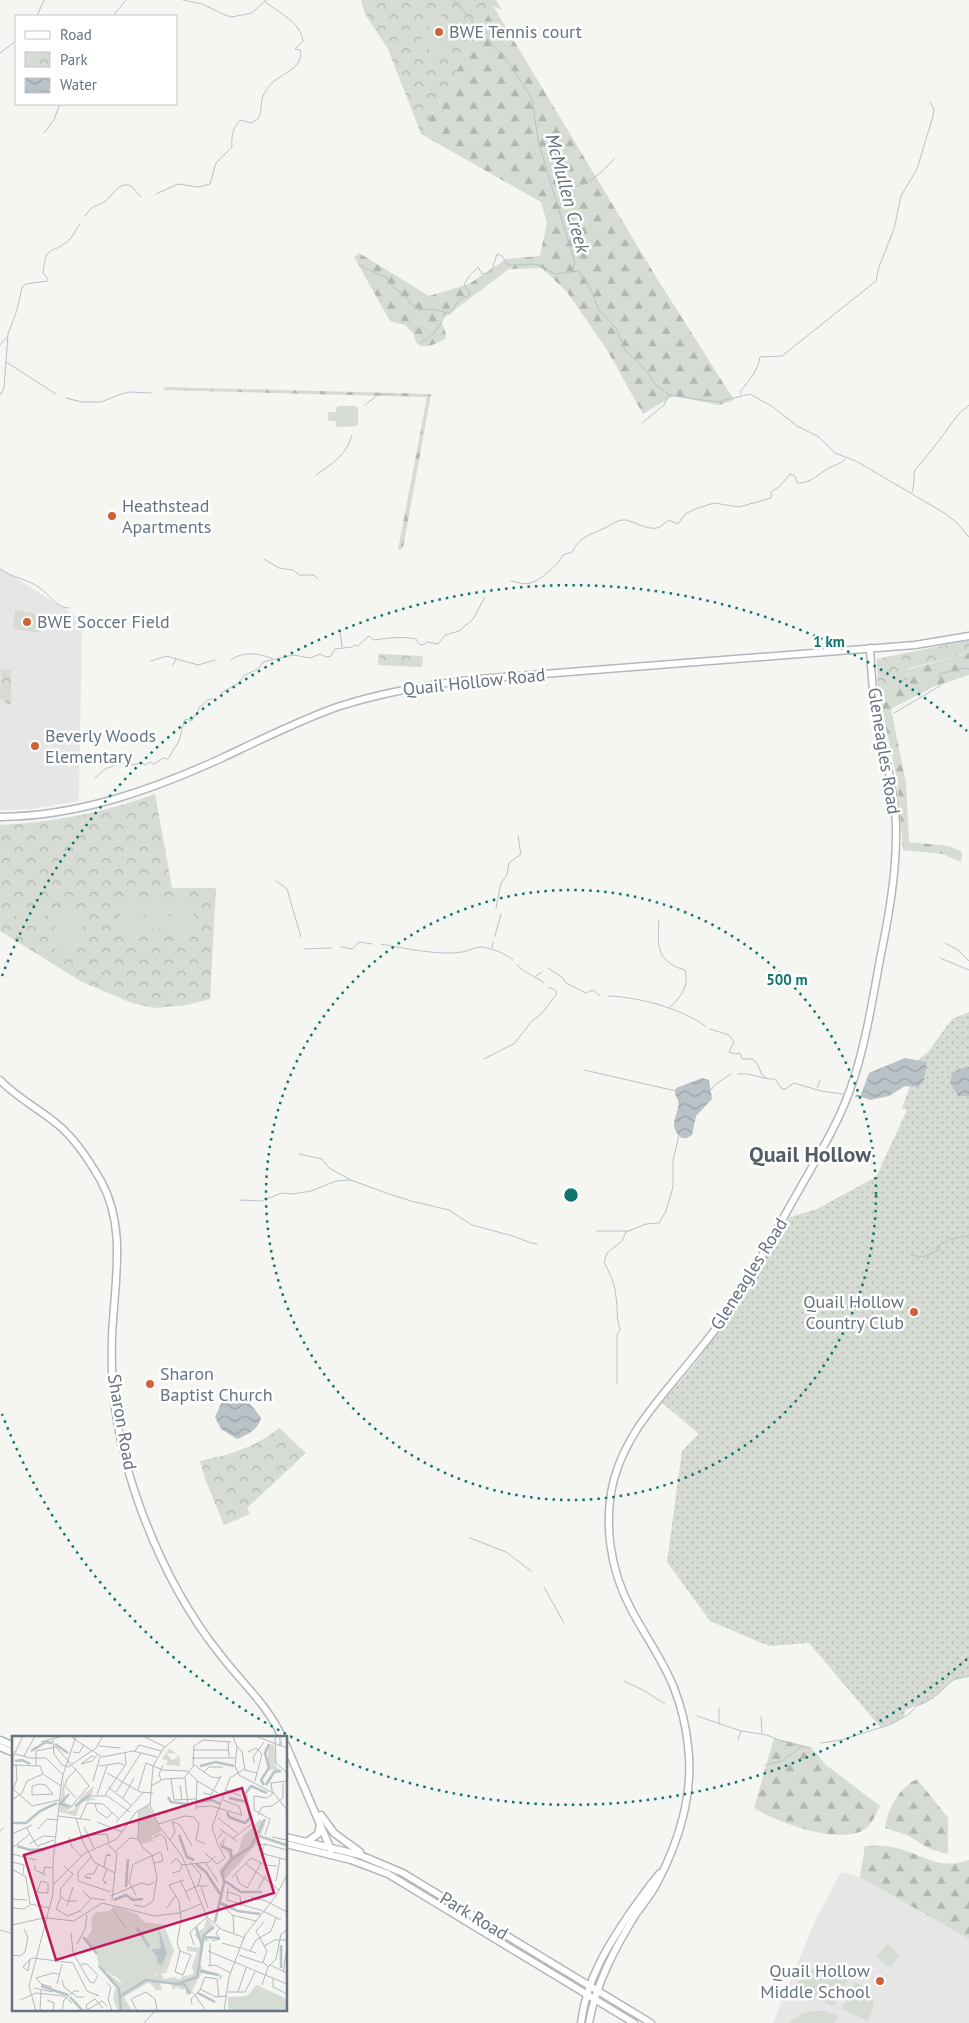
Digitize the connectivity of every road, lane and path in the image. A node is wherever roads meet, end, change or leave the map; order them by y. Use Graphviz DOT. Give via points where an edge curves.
graph roads {
  1 [pos="969,636"];
  2 [pos="870,648"];
  3 [pos="0,817"];
  4 [pos="0,1080"];
  5 [pos="281,1736"];
  6 [pos="0,1740"];
  7 [pos="12,1745"];
  8 [pos="0,1747"];
  9 [pos="288,1749"];
  10 [pos="12,1752"];
  11 [pos="309,1796"];
  12 [pos="318,1819"];
  13 [pos="288,1836"];
  14 [pos="308,1841"];
  15 [pos="288,1845"];
  16 [pos="330,1847"];
  17 [pos="333,1856"];
  18 [pos="369,1858"];
  19 [pos="663,1870"];
  20 [pos="589,1984"];
  21 [pos="598,1989"];
  22 [pos="586,1994"];
  23 [pos="595,1999"];
  24 [pos="581,2023"];
  25 [pos="590,2023"];
  26 [pos="634,2023"];
  27 [pos="651,2023"];
  1 -- 2 [label="main road, Quail Hollow Road"];
  2 -- 3 [label="main road, Quail Hollow Road" via="479,679 412,688 337,708 130,795 76,809"];
  2 -- 19 [label="main road, Gleneagles Road" via="874,701 893,793 895,856 889,917 855,1072 831,1133 740,1294 633,1433 620,1460 611,1495 609,1529 616,1570 631,1609 673,1684 687,1740 689,1768 685,1808"];
  4 -- 5 [label="main road, Sharon Road" via="69,1135 108,1197 118,1240 112,1323 114,1394 139,1504 183,1602 217,1651 263,1705"];
  6 -- 7 [label="main road"];
  8 -- 10 [label="main road"];
  9 -- 11 [label="main road"];
  11 -- 12 [label="main road"];
  11 -- 18 [label="main road" via="334,1833"];
  12 -- 14 [label="main road" via="318,1834"];
  12 -- 16 [label="main road"];
  13 -- 14 [label="main road, Park Road"];
  14 -- 16 [label="main road, Park Road"];
  15 -- 17 [label="main road, Park Road"];
  16 -- 17 [label="main road"];
  16 -- 18 [label="main road, Park Road"];
  17 -- 22 [label="main road, Park Road" via="388,1874"];
  18 -- 20 [label="main road, Park Road" via="403,1874"];
  19 -- 20 [label="main road, Gleneagles Road" via="615,1935"];
  19 -- 21 [label="main road, Gleneagles Road" via="623,1936"];
  20 -- 21 [label="main road, Park Road"];
  20 -- 22 [label="main road, Gleneagles Road"];
  21 -- 23 [label="main road, Gleneagles Road"];
  21 -- 27 [label="main road, Park Road"];
  22 -- 23 [label="main road, Park Road"];
  22 -- 24 [label="main road, Gleneagles Road"];
  23 -- 25 [label="main road, Gleneagles Road"];
  23 -- 26 [label="main road, Park Road"];
}
